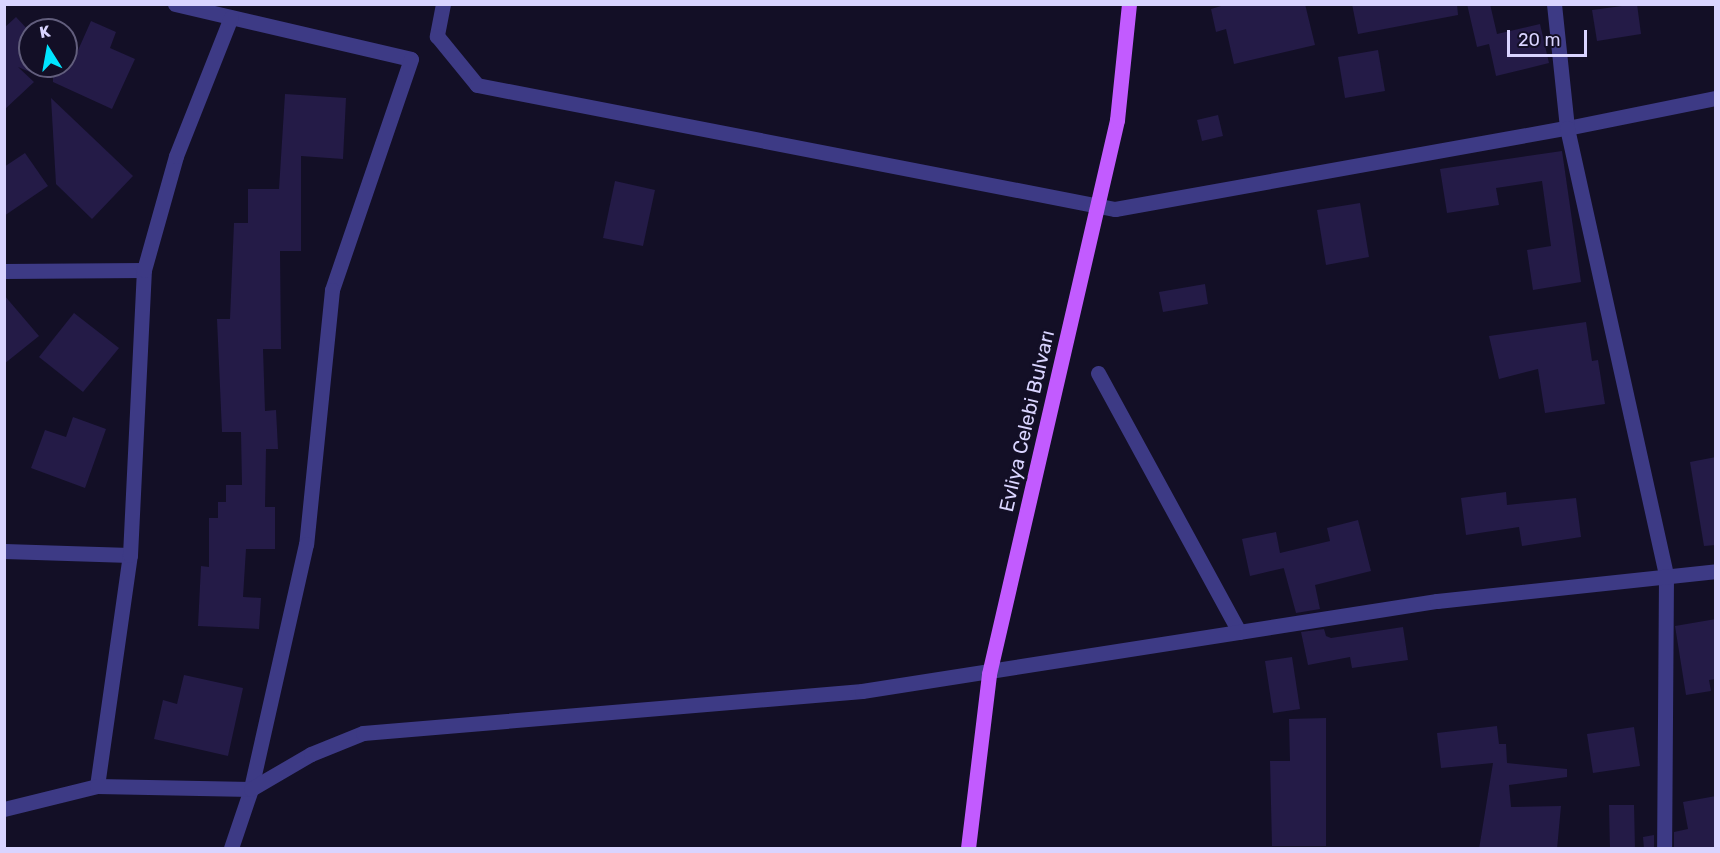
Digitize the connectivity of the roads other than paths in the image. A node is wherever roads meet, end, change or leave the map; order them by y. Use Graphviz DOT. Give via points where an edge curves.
graph roads {
  1 [pos="175,4"];
  2 [pos="443,4"];
  3 [pos="1129,4"];
  4 [pos="1554,4"];
  5 [pos="231,17"];
  6 [pos="1716,98"];
  7 [pos="1567,128"];
  8 [pos="1098,206"];
  9 [pos="144,270"];
  10 [pos="4,271"];
  11 [pos="1098,373"];
  12 [pos="4,551"];
  13 [pos="130,555"];
  14 [pos="1716,571"];
  15 [pos="1666,576"];
  16 [pos="1239,632"];
  17 [pos="989,674"];
  18 [pos="97,786"];
  19 [pos="251,789"];
  20 [pos="4,809"];
  21 [pos="231,849"];
  22 [pos="968,849"];
  23 [pos="1664,849"];
  1 -- 5 [label="street"];
  2 -- 8 [label="street" via="437,36 477,85"];
  3 -- 8 [label="main road, Evliya Celebi Bulvarı" via="1117,120"];
  4 -- 7 [label="street"];
  5 -- 9 [label="street" via="176,156"];
  5 -- 19 [label="street" via="411,59 332,290 306,544"];
  6 -- 7 [label="street"];
  7 -- 8 [label="street" via="1115,209"];
  7 -- 15 [label="street"];
  8 -- 17 [label="main road, Evliya Celebi Bulvarı"];
  9 -- 10 [label="street"];
  9 -- 13 [label="street"];
  11 -- 16 [label="street"];
  12 -- 13 [label="street"];
  13 -- 18 [label="street"];
  14 -- 15 [label="street"];
  15 -- 16 [label="street" via="1437,601"];
  15 -- 23 [label="street"];
  16 -- 17 [label="street"];
  17 -- 19 [label="street" via="862,691 363,733 311,754"];
  17 -- 22 [label="main road, Evliya Celebi Bulvarı"];
  18 -- 19 [label="street"];
  18 -- 20 [label="street"];
  19 -- 21 [label="street"];
}
